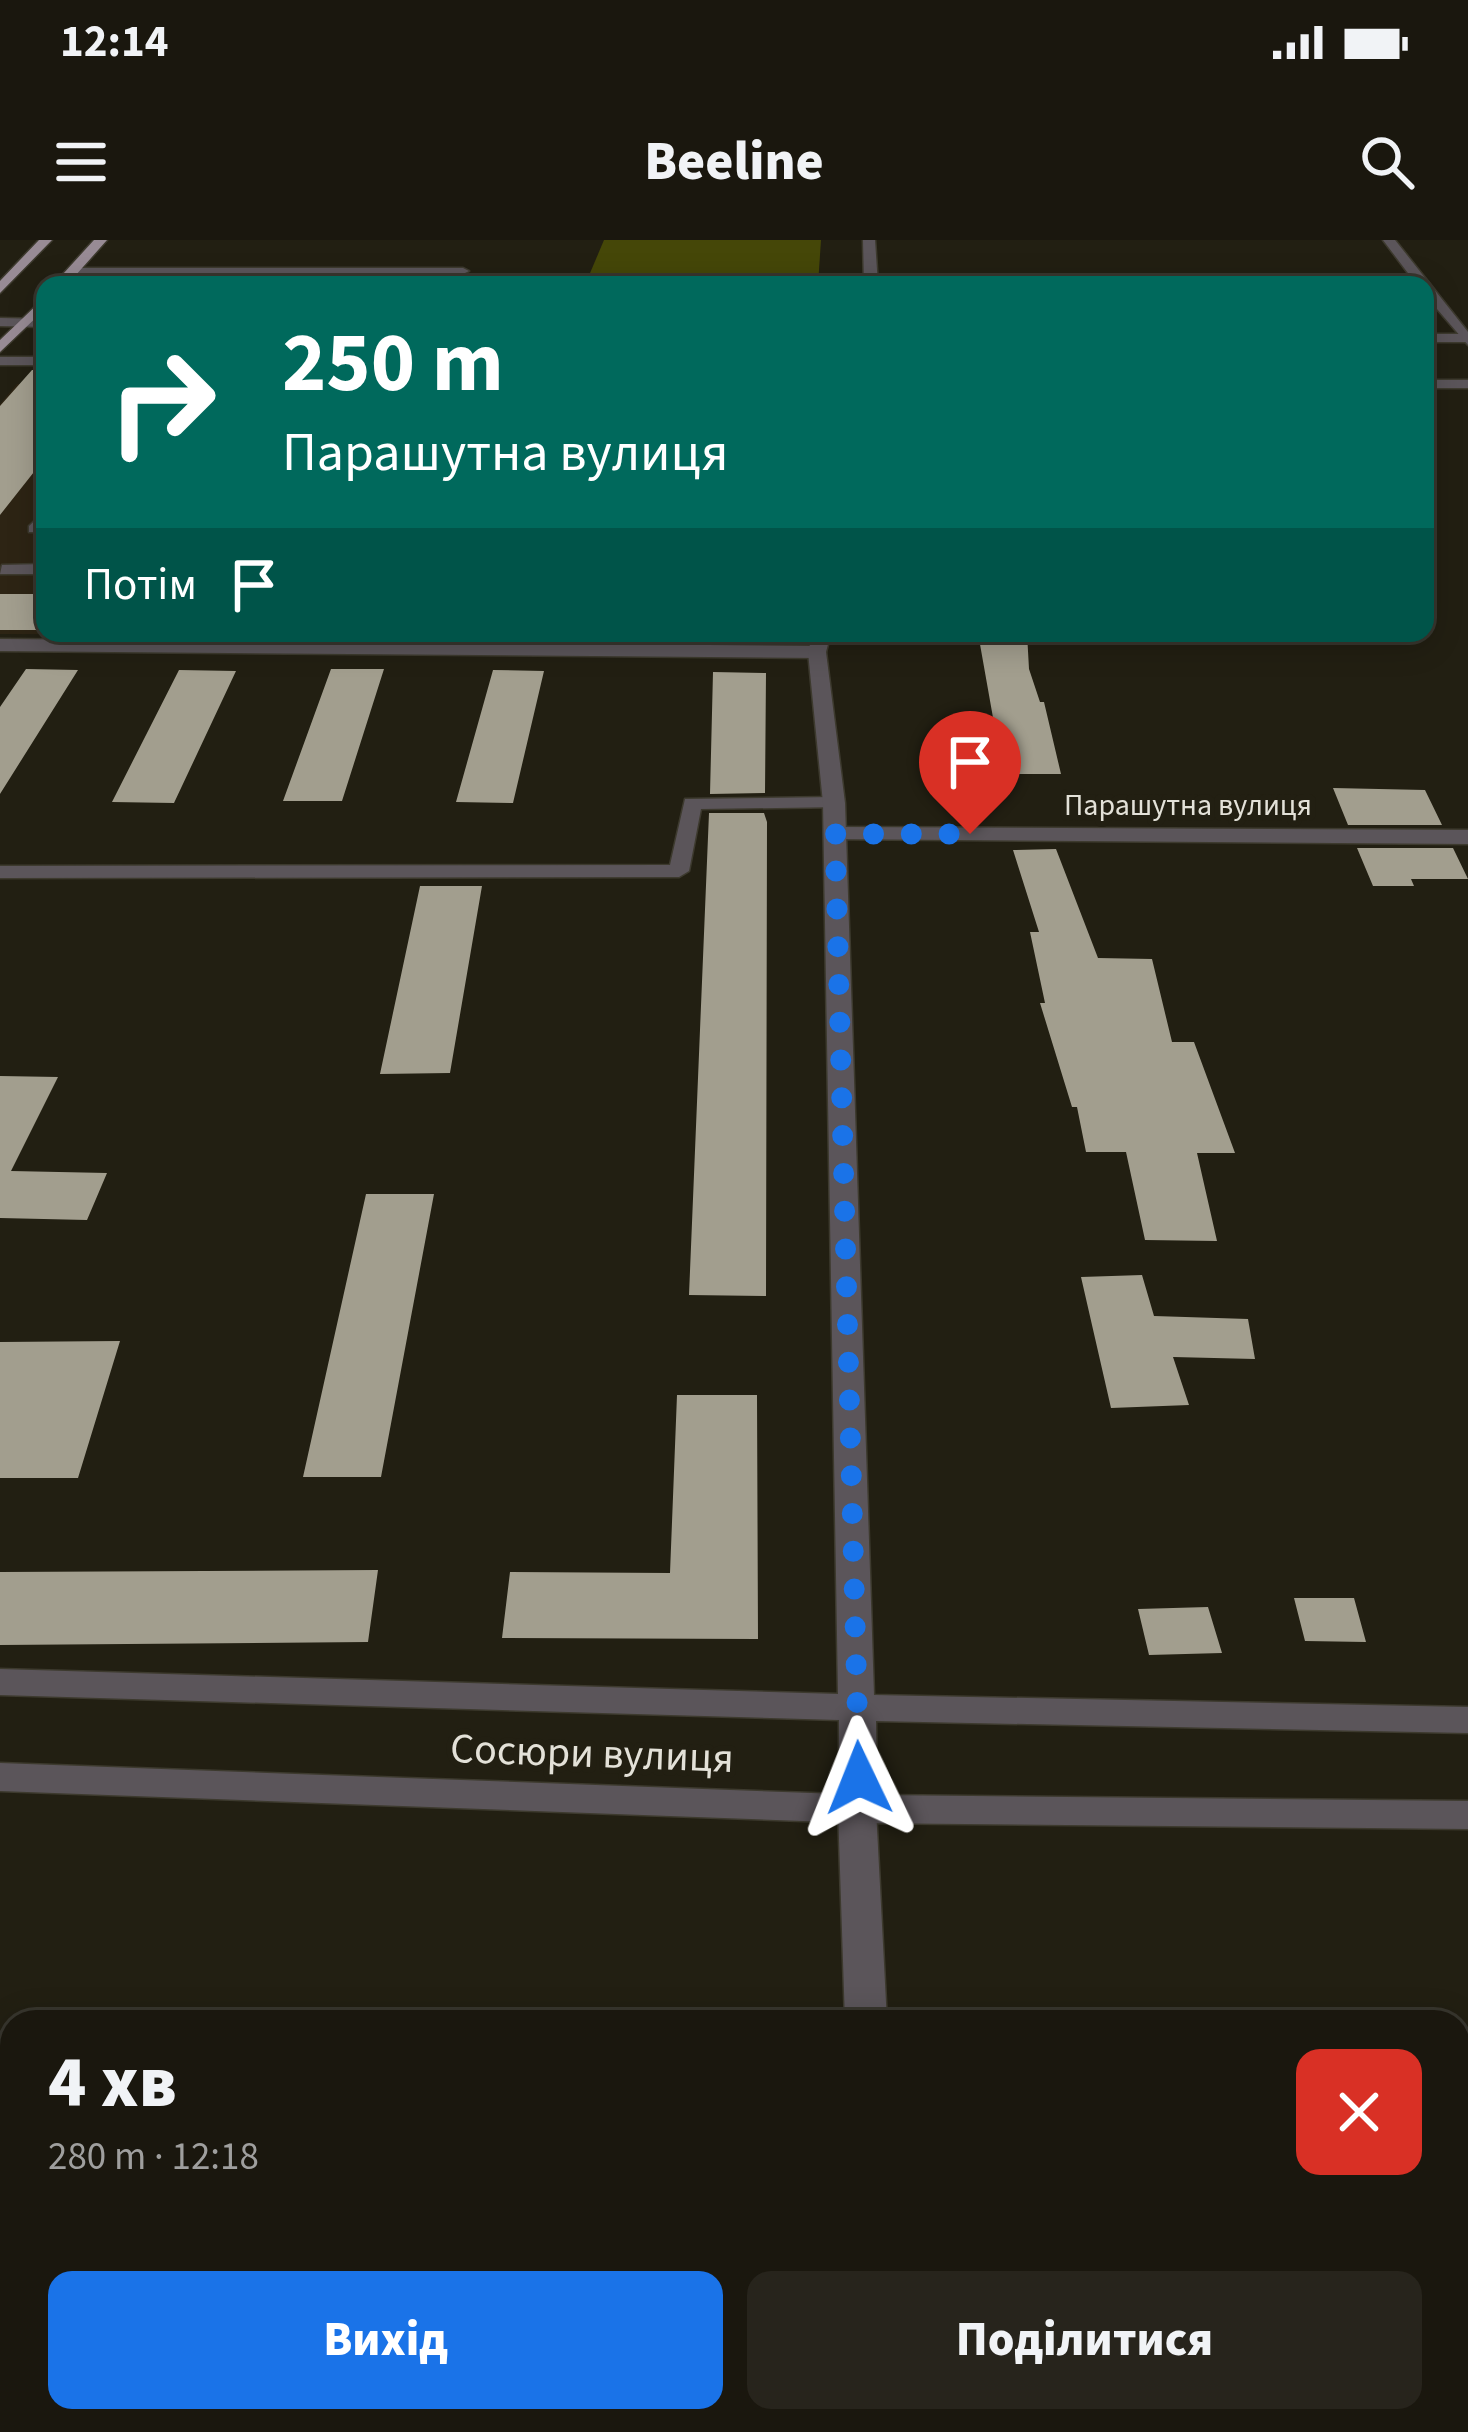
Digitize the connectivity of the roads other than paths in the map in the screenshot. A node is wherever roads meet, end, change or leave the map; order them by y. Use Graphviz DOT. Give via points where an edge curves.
graph roads {
  1 [pos="46,240"];
  2 [pos="101,240"];
  3 [pos="869,240"];
  4 [pos="1389,240"];
  5 [pos="73,271"];
  6 [pos="464,271"];
  7 [pos="68,276"];
  8 [pos="871,276"];
  9 [pos="1417,276"];
  10 [pos="0,289"];
  11 [pos="1434,297"];
  12 [pos="36,310"];
  13 [pos="0,322"];
  14 [pos="24,323"];
  15 [pos="36,323"];
  16 [pos="1434,338"];
  17 [pos="1467,339"];
  18 [pos="0,349"];
  19 [pos="0,361"];
  20 [pos="36,361"];
  21 [pos="1434,383"];
  22 [pos="1468,384"];
  23 [pos="36,569"];
  24 [pos="2,570"];
  25 [pos="819,642"];
  26 [pos="0,645"];
  27 [pos="834,803"];
  28 [pos="835,834"];
  29 [pos="1468,837"];
  30 [pos="0,872"];
  31 [pos="0,1682"];
  32 [pos="856,1708"];
  33 [pos="1468,1720"];
  34 [pos="0,1777"];
  35 [pos="857,1809"];
  36 [pos="1468,1815"];
  37 [pos="865,2010"];
  1 -- 10 [label="main road"];
  2 -- 5 [label="main road"];
  3 -- 8 [label="street"];
  4 -- 9 [label="street"];
  5 -- 6 [label="lane"];
  5 -- 7 [label="main road"];
  11 -- 17 [label="street"];
  12 -- 14 [label="main road"];
  13 -- 14 [label="street"];
  14 -- 15 [label="street"];
  14 -- 18 [label="main road"];
  16 -- 17 [label="street"];
  19 -- 20 [label="street"];
  21 -- 22 [label="street"];
  23 -- 24 [label="lane"];
  25 -- 26 [label="street"];
  25 -- 27 [label="street"];
  27 -- 28 [label="street"];
  27 -- 30 [label="lane" via="692,803 679,871"];
  28 -- 29 [label="street, Парашутна вулиця"];
  28 -- 32 [label="street"];
  31 -- 32 [label="street, Сосюри вулиця"];
  32 -- 33 [label="street, Сосюри вулиця"];
  32 -- 35 [label="street"];
  34 -- 35 [label="street, Сосюри вулиця"];
  35 -- 36 [label="street, Сосюри вулиця"];
  35 -- 37 [label="street"];
}
